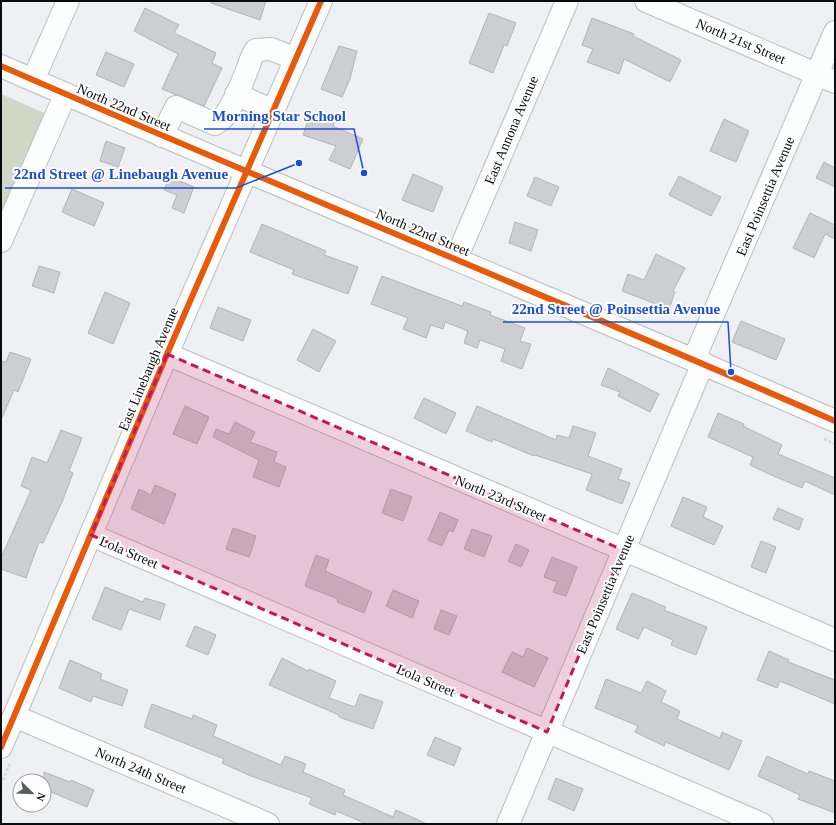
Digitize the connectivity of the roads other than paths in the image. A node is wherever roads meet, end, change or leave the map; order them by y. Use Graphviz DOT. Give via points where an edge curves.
graph roads {
  1 [pos="68,1"];
  2 [pos="321,1"];
  3 [pos="567,1"];
  4 [pos="646,1"];
  5 [pos="835,32"];
  6 [pos="296,58"];
  7 [pos="1,66"];
  8 [pos="826,78"];
  9 [pos="33,80"];
  10 [pos="65,94"];
  11 [pos="236,94"];
  12 [pos="273,111"];
  13 [pos="215,124"];
  14 [pos="162,136"];
  15 [pos="202,154"];
  16 [pos="246,173"];
  17 [pos="1,241"];
  18 [pos="456,259"];
  19 [pos="167,354"];
  20 [pos="699,361"];
  21 [pos="835,421"];
  22 [pos="91,535"];
  23 [pos="623,550"];
  24 [pos="835,640"];
  25 [pos="14,716"];
  26 [pos="547,732"];
  27 [pos="1,747"];
  28 [pos="268,824"];
  29 [pos="508,824"];
  30 [pos="762,824"];
  1 -- 9 [label="street"];
  2 -- 6 [label="street, East Linebaugh Avenue"];
  3 -- 18 [label="street, East Annona Avenue"];
  4 -- 8 [label="street, North 21st Street"];
  5 -- 8 [label="street, East Poinsettia Avenue"];
  6 -- 11 [label="street" via="271,49 256,50"];
  6 -- 12 [label="street, East Linebaugh Avenue"];
  7 -- 9 [label="street, North 22nd Street"];
  8 -- 20 [label="street, East Poinsettia Avenue"];
  9 -- 10 [label="street, North 22nd Street"];
  10 -- 14 [label="street, North 22nd Street"];
  10 -- 17 [label="street"];
  11 -- 12 [label="street"];
  11 -- 13 [label="street" via="226,115"];
  12 -- 16 [label="street, East Linebaugh Avenue"];
  13 -- 14 [label="street" via="176,108"];
  13 -- 15 [label="street"];
  14 -- 15 [label="street, North 22nd Street"];
  15 -- 16 [label="street, North 22nd Street"];
  16 -- 18 [label="street, North 22nd Street"];
  16 -- 19 [label="street, East Linebaugh Avenue"];
  18 -- 20 [label="street, North 22nd Street"];
  19 -- 22 [label="street, East Linebaugh Avenue"];
  19 -- 23 [label="street, North 23rd Street"];
  20 -- 21 [label="street, North 22nd Street"];
  20 -- 23 [label="street, East Poinsettia Avenue"];
  22 -- 25 [label="street, East Linebaugh Avenue"];
  22 -- 26 [label="street, Lola Street"];
  23 -- 24 [label="street, North 23rd Street"];
  23 -- 26 [label="street, East Poinsettia Avenue"];
  25 -- 27 [label="street, East Linebaugh Avenue"];
  25 -- 28 [label="street, North 24th Street"];
  26 -- 29 [label="street, East Poinsettia Avenue"];
  26 -- 30 [label="street, Lola Street"];
}
